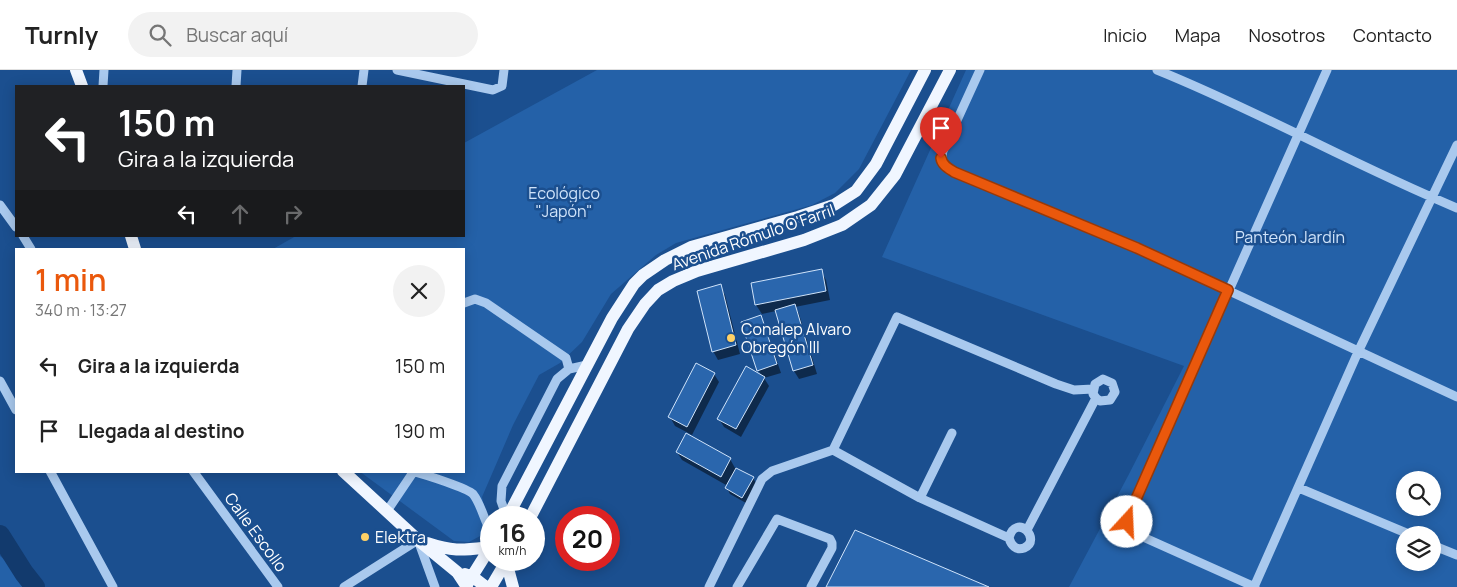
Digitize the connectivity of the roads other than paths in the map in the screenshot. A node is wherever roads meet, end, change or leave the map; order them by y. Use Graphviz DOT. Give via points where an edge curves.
graph roads {
  1 [pos="76,70"];
  2 [pos="104,70"];
  3 [pos="237,70"];
  4 [pos="364,70"];
  5 [pos="396,70"];
  6 [pos="925,70"];
  7 [pos="950,70"];
  8 [pos="980,70"];
  9 [pos="1157,70"];
  10 [pos="1327,70"];
  11 [pos="504,75"];
  12 [pos="82,85"];
  13 [pos="103,85"];
  14 [pos="236,85"];
  15 [pos="362,85"];
  16 [pos="1297,135"];
  17 [pos="1457,144"];
  18 [pos="1431,197"];
  19 [pos="0,205"];
  20 [pos="1457,208"];
  21 [pos="15,226"];
  22 [pos="23,237"];
  23 [pos="31,248"];
  24 [pos="1228,290"];
  25 [pos="465,303"];
  26 [pos="1358,352"];
  27 [pos="587,365"];
  28 [pos="569,369"];
  29 [pos="0,381"];
  30 [pos="1457,397"];
  31 [pos="15,408"];
  32 [pos="952,433"];
  33 [pos="833,450"];
  34 [pos="51,473"];
  35 [pos="194,473"];
  36 [pos="345,473"];
  37 [pos="414,473"];
  38 [pos="420,473"];
  39 [pos="1299,488"];
  40 [pos="920,498"];
  41 [pos="503,506"];
  42 [pos="513,506"];
  43 [pos="536,506"];
  44 [pos="480,508"];
  45 [pos="387,511"];
  46 [pos="1396,529"];
  47 [pos="1027,530"];
  48 [pos="1009,538"];
  49 [pos="418,540"];
  50 [pos="480,548"];
  51 [pos="1441,548"];
  52 [pos="1457,555"];
  53 [pos="480,565"];
  54 [pos="500,571"];
  55 [pos="509,571"];
  56 [pos="469,583"];
  57 [pos="113,587"];
  58 [pos="278,587"];
  59 [pos="344,587"];
  60 [pos="435,587"];
  61 [pos="486,587"];
  62 [pos="491,587"];
  63 [pos="513,587"];
  64 [pos="709,587"];
  65 [pos="737,587"];
  66 [pos="811,587"];
  67 [pos="1254,587"];
  1 -- 12 [label="main road"];
  2 -- 13 [label="street"];
  3 -- 14 [label="street"];
  4 -- 15 [label="street"];
  5 -- 11 [label="street" via="493,90 502,86"];
  6 -- 27 [label="main road, Avenida Rómulo O'Farril" via="876,164 856,191 834,205 691,247 665,260 643,275 626,295"];
  7 -- 43 [label="main road, Avenida Rómulo O'Farril" via="895,175 871,205 842,225 804,240 697,270 666,286 645,304 628,329"];
  8 -- 24 [label="street" via="943,150 941,158 945,166"];
  9 -- 16 [label="street"];
  10 -- 16 [label="street"];
  16 -- 18 [label="street"];
  16 -- 24 [label="street"];
  17 -- 18 [label="street"];
  18 -- 20 [label="street"];
  18 -- 26 [label="street"];
  19 -- 21 [label="street"];
  22 -- 23 [label="street"];
  24 -- 26 [label="street"];
  24 -- 67 [label="street" via="1127,522 1134,533"];
  25 -- 28 [label="street" via="475,299 486,303 566,358"];
  26 -- 30 [label="street"];
  26 -- 39 [label="street"];
  27 -- 28 [label="street"];
  27 -- 42 [label="main road, Avenida Rómulo O'Farril"];
  28 -- 41 [label="street" via="556,379 502,486"];
  29 -- 31 [label="street"];
  32 -- 40 [label="street"];
  33 -- 40 [label="street"];
  33 -- 47 [label="street" via="897,317 1056,384 1095,394"];
  33 -- 64 [label="street" via="772,471 762,479"];
  34 -- 57 [label="street"];
  35 -- 58 [label="street, Calle Escollo"];
  36 -- 45 [label="main road"];
  37 -- 45 [label="street"];
  38 -- 44 [label="street" via="471,492"];
  39 -- 46 [label="street"];
  39 -- 67 [label="street"];
  40 -- 48 [label="street"];
  45 -- 49 [label="main road"];
  47 -- 48 [label="street" via="1016,528"];
  47 -- 48 [label="street" via="1030,541 1022,549 1011,544"];
  49 -- 50 [label="main road" via="448,550"];
  49 -- 56 [label="main road"];
  49 -- 59 [label="street"];
  49 -- 60 [label="street"];
  51 -- 52 [label="street"];
  53 -- 56 [label="main road"];
  54 -- 62 [label="main road"];
  55 -- 63 [label="main road"];
  56 -- 61 [label="main road"];
  65 -- 66 [label="street" via="777,519 832,542 832,548"];
}
